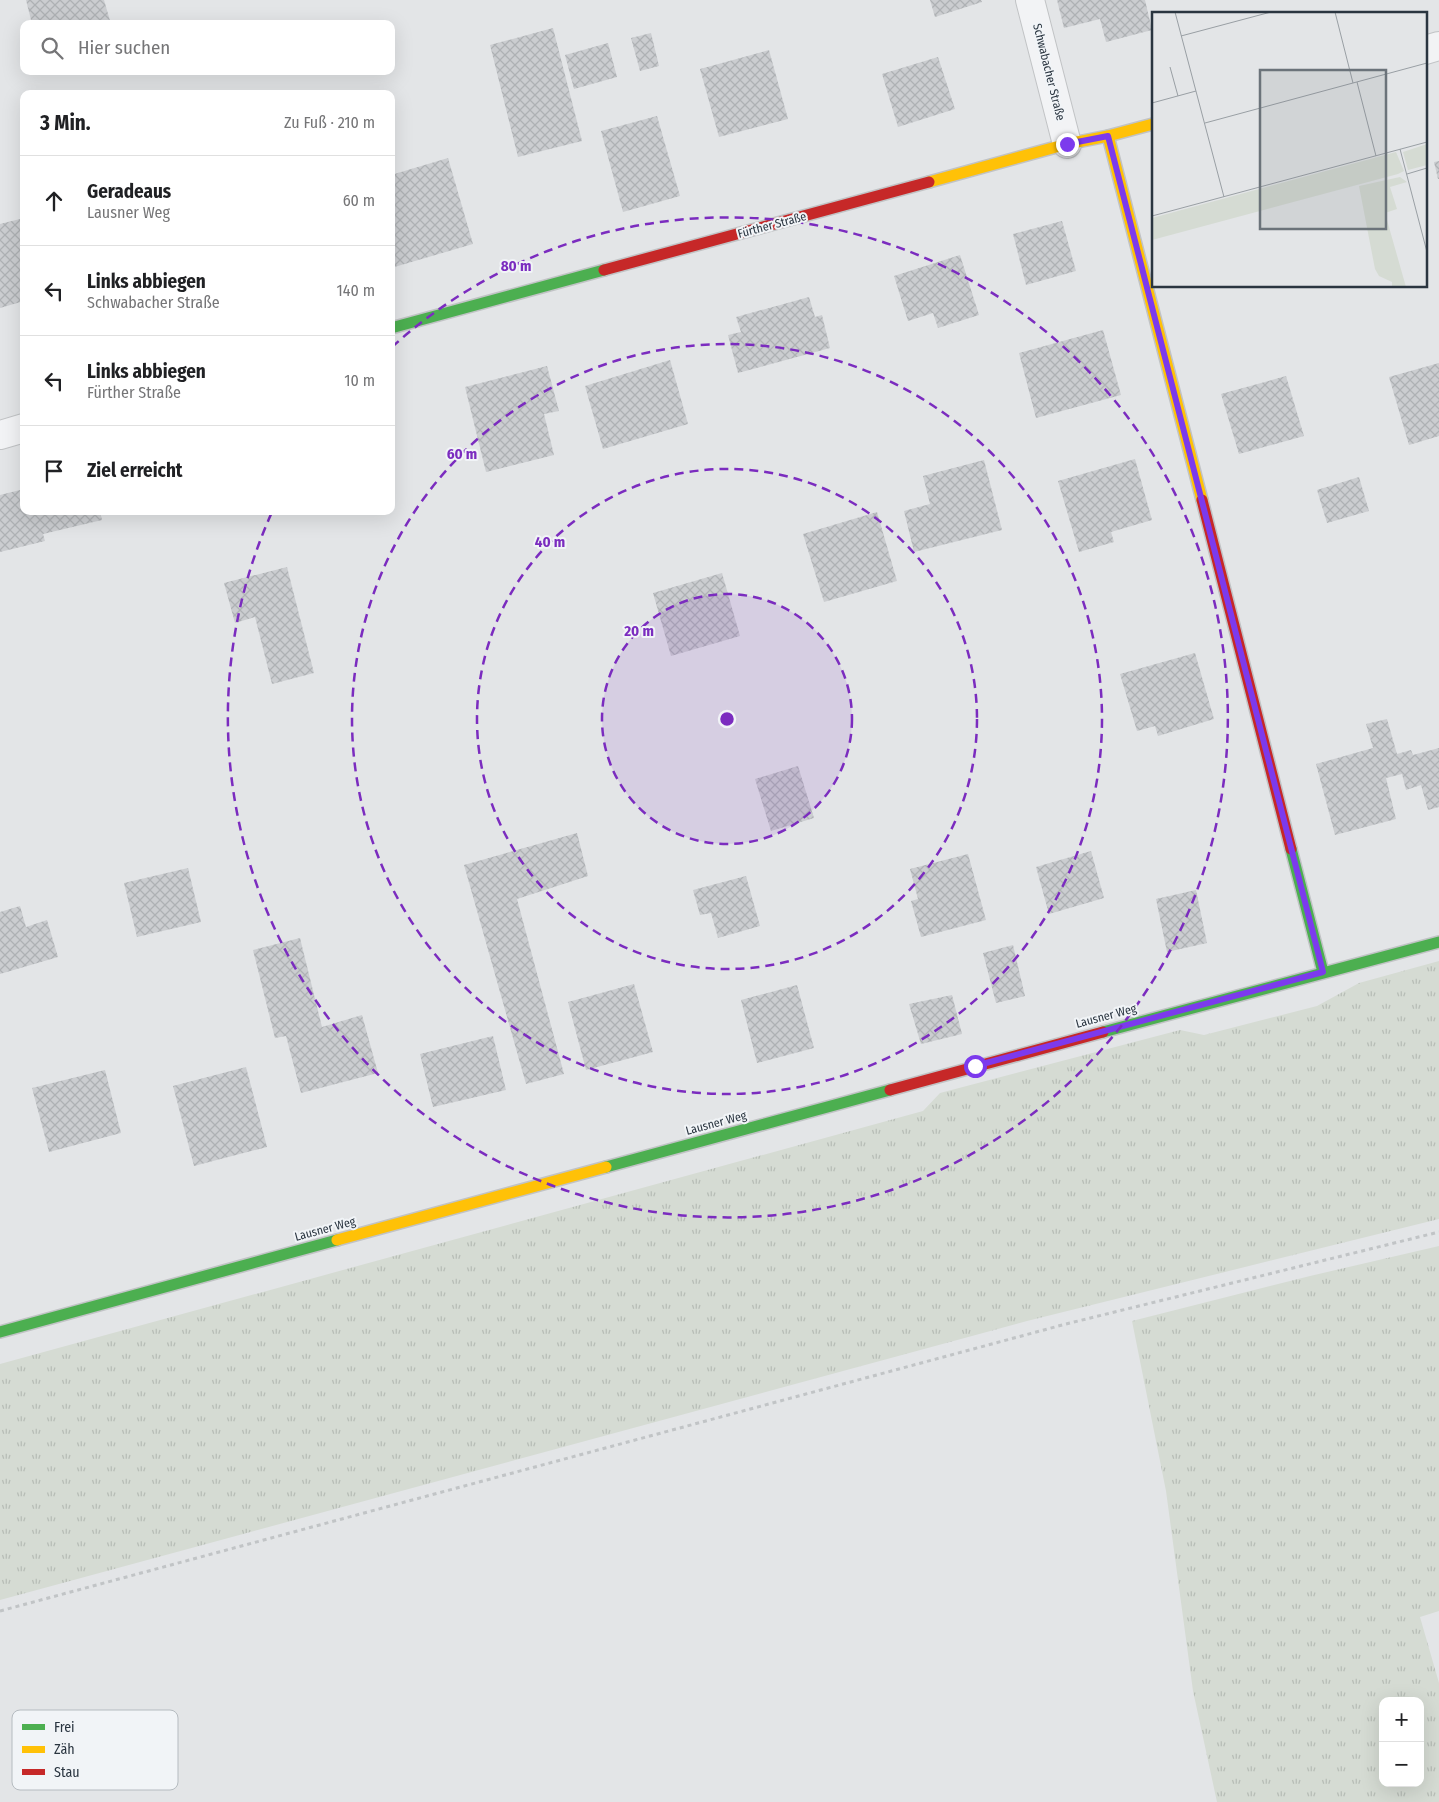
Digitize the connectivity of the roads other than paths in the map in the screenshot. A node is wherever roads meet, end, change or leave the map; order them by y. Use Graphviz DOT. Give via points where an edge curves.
graph roads {
  1 [pos="1030,0"];
  2 [pos="1439,46"];
  3 [pos="1426,50"];
  4 [pos="1152,124"];
  5 [pos="1108,136"];
  6 [pos="1067,144"];
  7 [pos="395,327"];
  8 [pos="20,429"];
  9 [pos="0,435"];
  10 [pos="1439,942"];
  11 [pos="1323,972"];
  12 [pos="0,1332"];
  1 -- 6 [label="street, Schwabacher Straße"];
  2 -- 3 [label="street"];
  4 -- 5 [label="street, Fürther Straße"];
  5 -- 6 [label="street, Fürther Straße"];
  5 -- 11 [label="street"];
  6 -- 7 [label="street, Fürther Straße"];
  8 -- 9 [label="street"];
  10 -- 11 [label="street, Lausner Weg"];
  11 -- 12 [label="street, Lausner Weg"];
}
